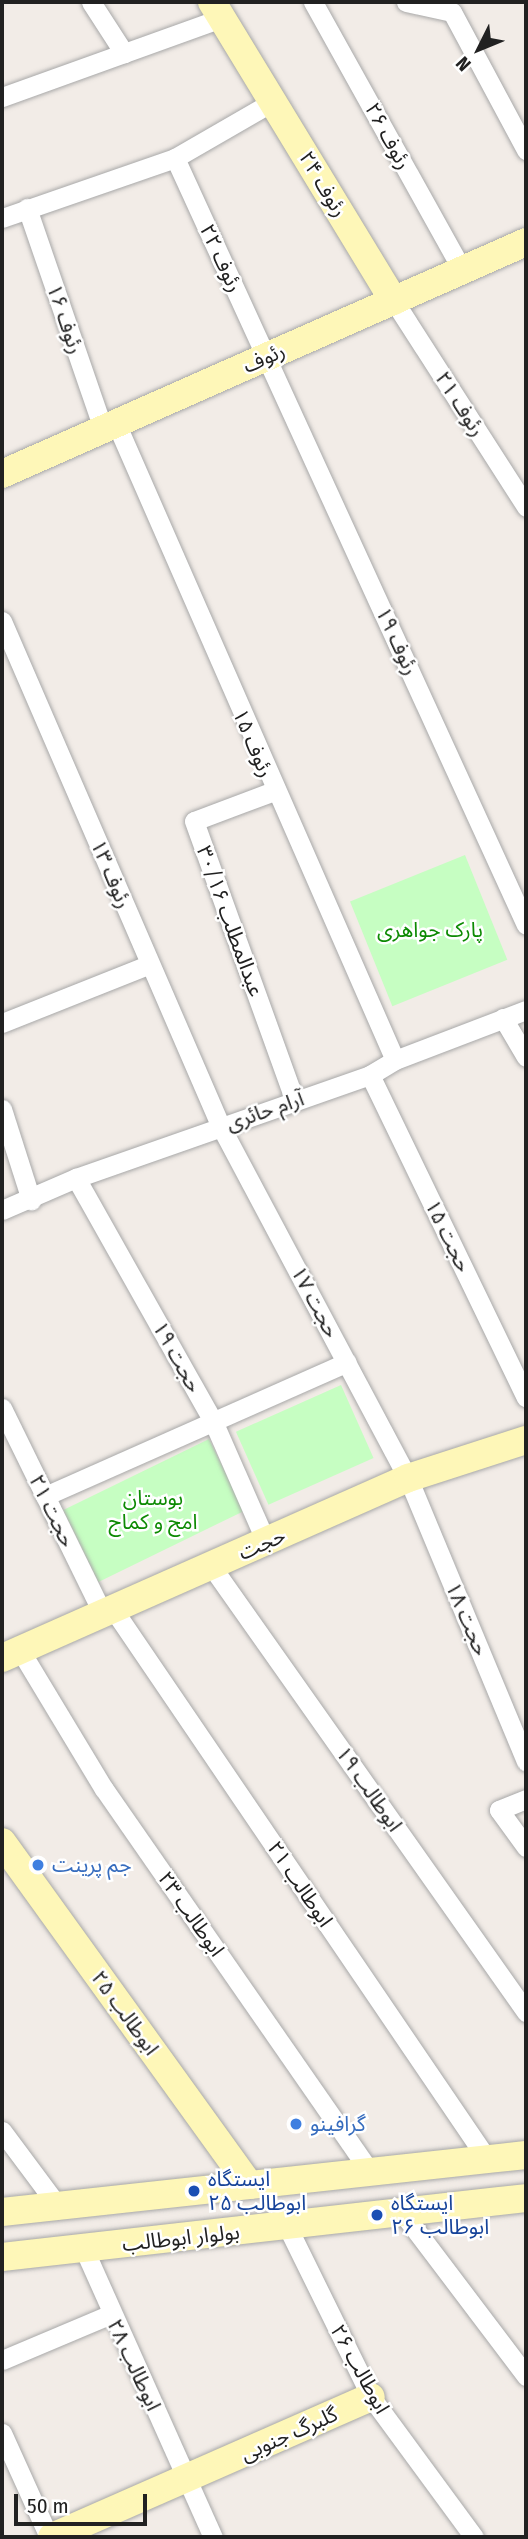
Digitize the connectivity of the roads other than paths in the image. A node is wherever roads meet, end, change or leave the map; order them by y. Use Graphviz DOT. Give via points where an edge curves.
graph roads {
  1 [pos="91,2"];
  2 [pos="313,2"];
  3 [pos="406,2"];
  4 [pos="217,10"];
  5 [pos="124,52"];
  6 [pos="2,97"];
  7 [pos="272,102"];
  8 [pos="526,150"];
  9 [pos="175,158"];
  10 [pos="27,208"];
  11 [pos="2,218"];
  12 [pos="526,242"];
  13 [pos="463,271"];
  14 [pos="394,301"];
  15 [pos="266,358"];
  16 [pos="109,426"];
  17 [pos="2,474"];
  18 [pos="526,507"];
  19 [pos="2,621"];
  20 [pos="274,791"];
  21 [pos="526,925"];
  22 [pos="150,964"];
  23 [pos="526,1010"];
  24 [pos="503,1018"];
  25 [pos="2,1023"];
  26 [pos="526,1057"];
  27 [pos="396,1060"];
  28 [pos="370,1075"];
  29 [pos="295,1101"];
  30 [pos="2,1110"];
  31 [pos="221,1126"];
  32 [pos="76,1178"];
  33 [pos="31,1200"];
  34 [pos="2,1210"];
  35 [pos="347,1362"];
  36 [pos="526,1397"];
  37 [pos="2,1408"];
  38 [pos="214,1421"];
  39 [pos="526,1440"];
  40 [pos="408,1478"];
  41 [pos="45,1496"];
  42 [pos="266,1542"];
  43 [pos="212,1567"];
  44 [pos="108,1611"];
  45 [pos="11,1654"];
  46 [pos="526,1761"];
  47 [pos="526,1799"];
  48 [pos="2,1842"];
  49 [pos="526,1847"];
  50 [pos="526,2012"];
  51 [pos="2,2131"];
  52 [pos="526,2155"];
  53 [pos="486,2159"];
  54 [pos="370,2172"];
  55 [pos="249,2185"];
  56 [pos="524,2201"];
  57 [pos="58,2206"];
  58 [pos="402,2211"];
  59 [pos="2,2212"];
  60 [pos="287,2226"];
  61 [pos="84,2249"];
  62 [pos="2,2257"];
  63 [pos="111,2314"];
  64 [pos="2,2360"];
  65 [pos="526,2376"];
  66 [pos="371,2397"];
  67 [pos="2,2433"];
  68 [pos="187,2479"];
  69 [pos="50,2537"];
  70 [pos="213,2537"];
  71 [pos="474,2537"];
  1 -- 5 [label="street"];
  2 -- 13 [label="street, رئوف ۲۶"];
  3 -- 8 [label="street" via="445,8 457,19"];
  4 -- 5 [label="street"];
  4 -- 7 [label="street, رئوف ۲۴"];
  5 -- 6 [label="street"];
  7 -- 9 [label="street"];
  7 -- 14 [label="street, رئوف ۲۴"];
  9 -- 10 [label="street"];
  9 -- 15 [label="street, رئوف ۲۲"];
  10 -- 11 [label="street"];
  10 -- 16 [label="street, رئوف ۱۶"];
  12 -- 13 [label="street, رئوف"];
  13 -- 14 [label="street, رئوف"];
  14 -- 15 [label="street, رئوف"];
  14 -- 18 [label="street, رئوف ۲۱"];
  15 -- 16 [label="street, رئوف"];
  15 -- 21 [label="street, رئوف ۱۹"];
  16 -- 17 [label="street, رئوف"];
  16 -- 20 [label="street, رئوف ۱۵"];
  19 -- 22 [label="street, رئوف ۱۳"];
  20 -- 27 [label="street, رئوف ۱۵"];
  20 -- 29 [label="street, عبدالمطلب ۳۰/۱۶" via="194,821"];
  22 -- 25 [label="street"];
  22 -- 31 [label="street, رئوف ۱۳"];
  23 -- 24 [label="street, آرام حائری"];
  24 -- 26 [label="street"];
  24 -- 27 [label="street, آرام حائری"];
  27 -- 28 [label="street, آرام حائری"];
  28 -- 29 [label="street, آرام حائری"];
  28 -- 36 [label="street, حجت ۱۵"];
  29 -- 31 [label="street, آرام حائری"];
  30 -- 33 [label="street"];
  31 -- 32 [label="street, آرام حائری"];
  31 -- 35 [label="street, حجت ۱۷"];
  32 -- 33 [label="street, آرام حائری"];
  32 -- 38 [label="street, حجت ۱۹"];
  33 -- 34 [label="street, آرام حائری"];
  35 -- 38 [label="street"];
  35 -- 40 [label="street, حجت ۱۷"];
  37 -- 41 [label="street, حجت ۲۱"];
  38 -- 41 [label="street"];
  38 -- 42 [label="street, حجت ۱۹"];
  39 -- 40 [label="street, حجت"];
  40 -- 42 [label="street, حجت"];
  40 -- 46 [label="street, حجت ۱۸"];
  41 -- 44 [label="street, حجت ۲۱"];
  42 -- 43 [label="street, حجت"];
  43 -- 44 [label="street, حجت"];
  43 -- 50 [label="street, ابوطالب ۱۹"];
  44 -- 45 [label="street, حجت"];
  44 -- 53 [label="street, ابوطالب ۲۱"];
  45 -- 54 [label="street, ابوطالب ۲۳"];
  47 -- 49 [label="street" via="499,1810"];
  48 -- 55 [label="street, ابوطالب ۲۵"];
  51 -- 57 [label="street"];
  52 -- 53 [label="street"];
  53 -- 54 [label="street"];
  54 -- 55 [label="street"];
  55 -- 57 [label="street"];
  56 -- 58 [label="street, بولوار ابوطالب"];
  57 -- 59 [label="street"];
  58 -- 60 [label="street, بولوار ابوطالب"];
  58 -- 65 [label="street"];
  60 -- 61 [label="street, بولوار ابوطالب"];
  60 -- 66 [label="street, ابوطالب ۲۶"];
  61 -- 62 [label="street, بولوار ابوطالب"];
  61 -- 63 [label="street, ابوطالب ۲۸"];
  63 -- 64 [label="street"];
  63 -- 68 [label="street, ابوطالب ۲۸"];
  66 -- 68 [label="street, گلبرگ جنوبی"];
  66 -- 71 [label="street, ابوطالب ۲۶"];
  67 -- 69 [label="street"];
  68 -- 69 [label="street, گلبرگ جنوبی"];
  68 -- 70 [label="street, ابوطالب ۲۸"];
}
